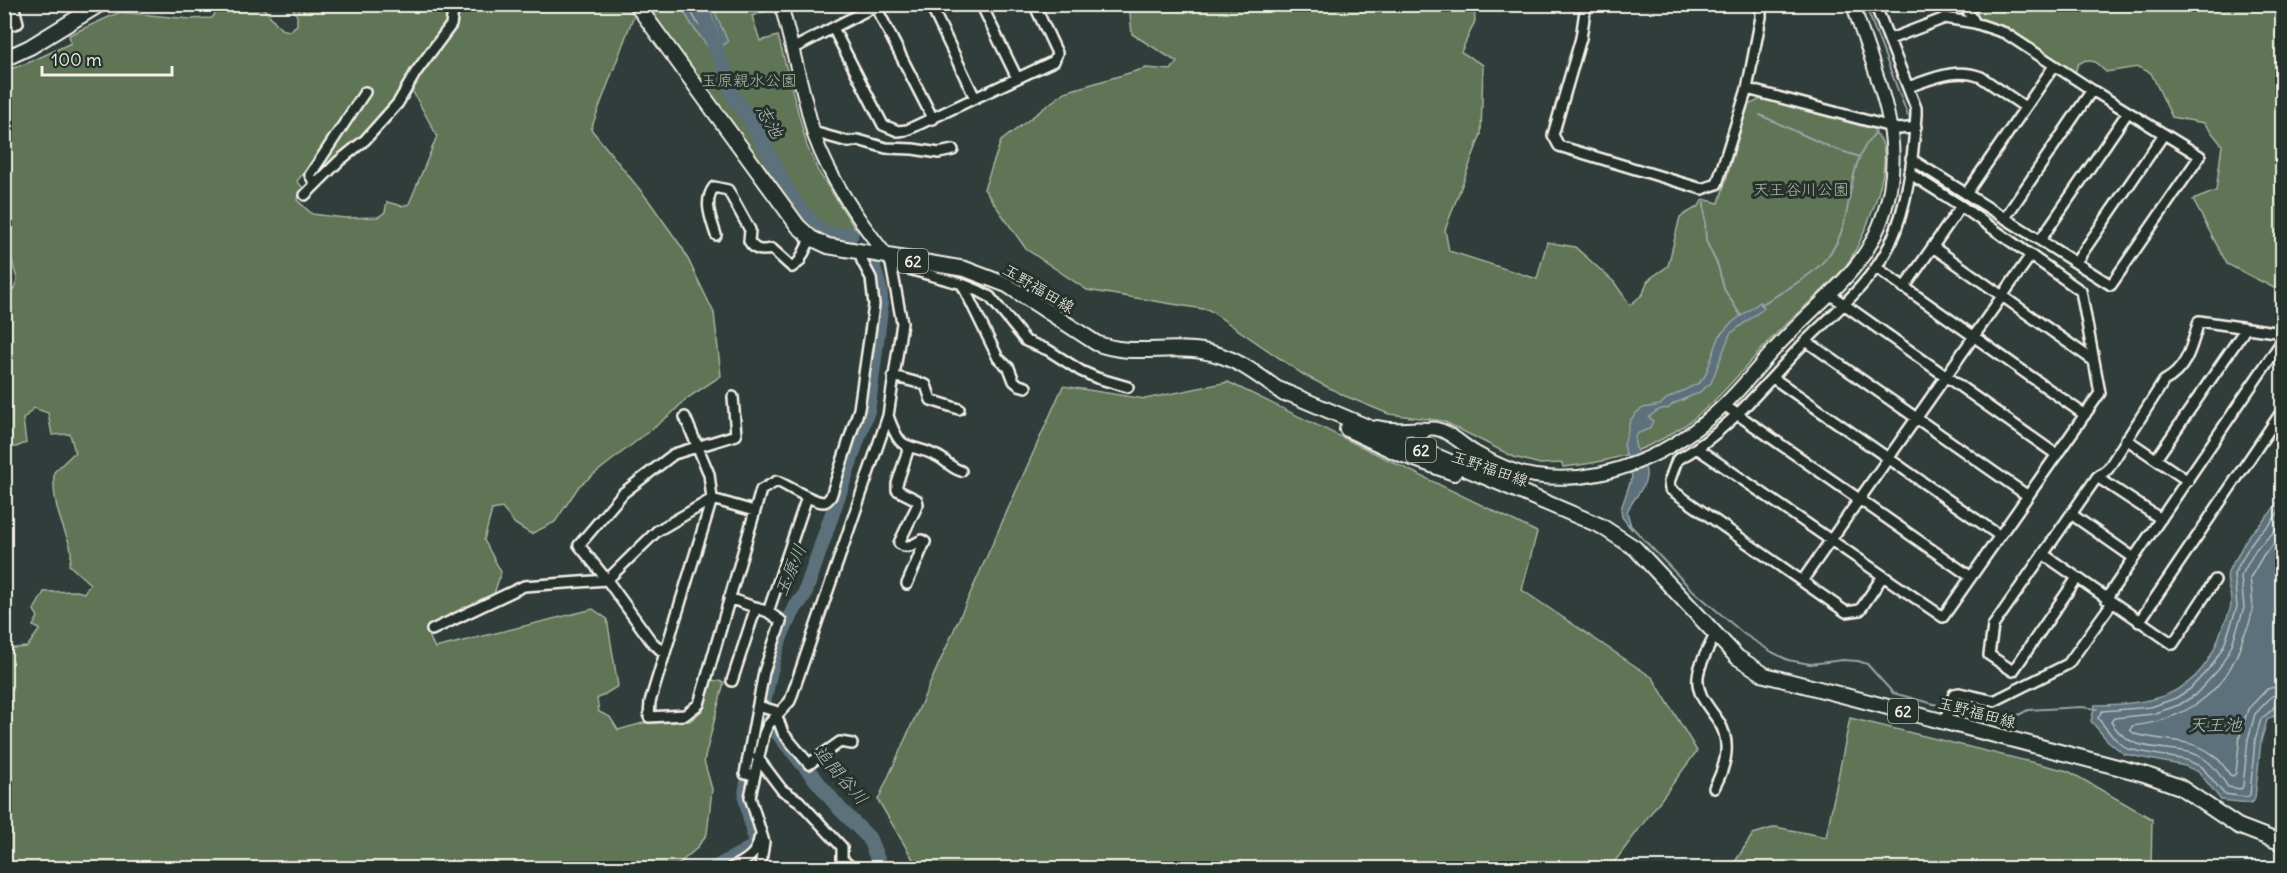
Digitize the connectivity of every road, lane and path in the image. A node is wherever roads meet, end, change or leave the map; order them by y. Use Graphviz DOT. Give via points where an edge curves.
graph roads {
  1 [pos="13,4"];
  2 [pos="100,4"];
  3 [pos="454,4"];
  4 [pos="636,4"];
  5 [pos="781,4"];
  6 [pos="930,4"];
  7 [pos="981,4"];
  8 [pos="1034,4"];
  9 [pos="1586,4"];
  10 [pos="1761,4"];
  11 [pos="1852,4"];
  12 [pos="1875,4"];
  13 [pos="1964,4"];
  14 [pos="877,6"];
  15 [pos="1975,23"];
  16 [pos="4,27"];
  17 [pos="833,28"];
  18 [pos="1890,39"];
  19 [pos="792,49"];
  20 [pos="4,59"];
  21 [pos="2054,66"];
  22 [pos="1017,78"];
  23 [pos="1908,87"];
  24 [pos="1747,89"];
  25 [pos="2092,90"];
  26 [pos="365,92"];
  27 [pos="975,98"];
  28 [pos="2025,107"];
  29 [pos="2128,112"];
  30 [pos="933,118"];
  31 [pos="1891,126"];
  32 [pos="1916,127"];
  33 [pos="813,132"];
  34 [pos="2164,135"];
  35 [pos="953,150"];
  36 [pos="1911,159"];
  37 [pos="1910,173"];
  38 [pos="315,183"];
  39 [pos="1966,194"];
  40 [pos="305,195"];
  41 [pos="1961,206"];
  42 [pos="2005,218"];
  43 [pos="716,235"];
  44 [pos="811,238"];
  45 [pos="2042,239"];
  46 [pos="1933,247"];
  47 [pos="860,252"];
  48 [pos="2031,255"];
  49 [pos="889,259"];
  50 [pos="2076,262"];
  51 [pos="1877,268"];
  52 [pos="962,284"];
  53 [pos="1904,288"];
  54 [pos="1831,295"];
  55 [pos="2001,296"];
  56 [pos="1844,304"];
  57 [pos="2246,328"];
  58 [pos="2283,333"];
  59 [pos="1973,336"];
  60 [pos="1806,341"];
  61 [pos="2283,341"];
  62 [pos="2094,361"];
  63 [pos="893,376"];
  64 [pos="1945,376"];
  65 [pos="1773,378"];
  66 [pos="1026,387"];
  67 [pos="1128,387"];
  68 [pos="1278,389"];
  69 [pos="733,397"];
  70 [pos="1724,405"];
  71 [pos="959,409"];
  72 [pos="2283,411"];
  73 [pos="1333,414"];
  74 [pos="1736,414"];
  75 [pos="2085,415"];
  76 [pos="888,416"];
  77 [pos="685,417"];
  78 [pos="1916,418"];
  79 [pos="1427,429"];
  80 [pos="2126,439"];
  81 [pos="697,446"];
  82 [pos="1672,446"];
  83 [pos="909,447"];
  84 [pos="1698,448"];
  85 [pos="1413,453"];
  86 [pos="2057,455"];
  87 [pos="1887,458"];
  88 [pos="2156,459"];
  89 [pos="1677,460"];
  90 [pos="961,471"];
  91 [pos="2097,477"];
  92 [pos="2188,481"];
  93 [pos="2028,496"];
  94 [pos="807,497"];
  95 [pos="712,499"];
  96 [pos="1859,499"];
  97 [pos="754,511"];
  98 [pos="2071,514"];
  99 [pos="2161,519"];
  100 [pos="2000,536"];
  101 [pos="1831,540"];
  102 [pos="2043,554"];
  103 [pos="2134,558"];
  104 [pos="1883,576"];
  105 [pos="1971,578"];
  106 [pos="2077,578"];
  107 [pos="607,580"];
  108 [pos="2215,580"];
  109 [pos="1802,581"];
  110 [pos="908,584"];
  111 [pos="729,598"];
  112 [pos="2109,601"];
  113 [pos="756,607"];
  114 [pos="768,612"];
  115 [pos="2139,621"];
  116 [pos="432,630"];
  117 [pos="1715,635"];
  118 [pos="664,653"];
  119 [pos="732,681"];
  120 [pos="762,707"];
  121 [pos="1947,716"];
  122 [pos="773,720"];
  123 [pos="852,744"];
  124 [pos="755,752"];
  125 [pos="1714,788"];
  126 [pos="759,830"];
  127 [pos="2283,843"];
  128 [pos="731,868"];
  129 [pos="760,868"];
  130 [pos="852,868"];
  1 -- 16 [label="street" via="18,23"];
  2 -- 20 [label="main road"];
  3 -- 38 [label="street" via="451,25 398,104 366,140"];
  4 -- 44 [label="main road, 玉野福田線 / 62" via="798,226"];
  5 -- 19 [label="street"];
  6 -- 27 [label="street"];
  7 -- 22 [label="street"];
  8 -- 22 [label="street" via="1057,53 1054,61"];
  9 -- 24 [label="street" via="1581,38 1553,135 1559,146 1702,189 1712,187 1717,184"];
  10 -- 24 [label="street"];
  11 -- 31 [label="street"];
  12 -- 18 [label="street"];
  13 -- 15 [label="street"];
  14 -- 17 [label="street"];
  14 -- 30 [label="street"];
  15 -- 18 [label="street" via="1945,18"];
  15 -- 21 [label="street" via="2005,33"];
  17 -- 19 [label="street"];
  17 -- 30 [label="street" via="883,125 908,130"];
  18 -- 23 [label="street"];
  19 -- 33 [label="street"];
  21 -- 25 [label="street"];
  21 -- 28 [label="street"];
  22 -- 27 [label="street"];
  23 -- 28 [label="street" via="1949,73 1973,74"];
  23 -- 32 [label="street" via="1916,108"];
  24 -- 31 [label="street"];
  25 -- 29 [label="street"];
  25 -- 42 [label="street"];
  26 -- 38 [label="street" via="310,175"];
  27 -- 30 [label="street"];
  28 -- 39 [label="street"];
  29 -- 34 [label="street"];
  29 -- 45 [label="street"];
  31 -- 32 [label="street"];
  31 -- 54 [label="street" via="1893,168 1881,218 1855,269"];
  32 -- 36 [label="street"];
  33 -- 35 [label="street" via="886,148 939,153"];
  33 -- 49 [label="street" via="831,174"];
  34 -- 50 [label="street"];
  34 -- 50 [label="street" via="2200,156 2111,285"];
  36 -- 37 [label="street"];
  36 -- 39 [label="street"];
  37 -- 41 [label="street"];
  37 -- 51 [label="street" via="1898,223"];
  38 -- 40 [label="street"];
  39 -- 42 [label="street"];
  41 -- 46 [label="street"];
  41 -- 48 [label="street"];
  42 -- 45 [label="street"];
  43 -- 44 [label="street" via="708,208 714,187 728,190 750,230 753,248 772,249 792,267"];
  44 -- 47 [label="main road, 玉野福田線 / 62" via="828,246"];
  45 -- 50 [label="street"];
  46 -- 53 [label="street"];
  46 -- 55 [label="street"];
  47 -- 49 [label="main road, 玉野福田線 / 62"];
  47 -- 94 [label="street" via="871,278 874,305 859,409 831,496 823,502"];
  48 -- 55 [label="street"];
  48 -- 62 [label="street" via="2081,291"];
  49 -- 52 [label="street"];
  49 -- 63 [label="street" via="902,323"];
  49 -- 68 [label="main road, 玉野福田線 / 62" via="965,269 997,280 1108,348 1192,350 1220,355 1244,365"];
  51 -- 53 [label="street"];
  51 -- 56 [label="street"];
  52 -- 66 [label="street" via="998,358 1009,368 1014,381"];
  52 -- 67 [label="street" via="990,297 1026,341 1097,378"];
  53 -- 59 [label="street"];
  54 -- 56 [label="street"];
  54 -- 70 [label="street"];
  55 -- 59 [label="street"];
  55 -- 62 [label="street"];
  56 -- 60 [label="street"];
  56 -- 64 [label="street"];
  57 -- 58 [label="street"];
  57 -- 80 [label="street" via="2199,321 2188,356 2175,376 2164,381"];
  57 -- 88 [label="street"];
  59 -- 64 [label="street"];
  59 -- 75 [label="street"];
  60 -- 65 [label="street"];
  60 -- 78 [label="street"];
  61 -- 92 [label="street"];
  62 -- 75 [label="street" via="2100,393"];
  63 -- 71 [label="street" via="927,385 931,400"];
  63 -- 76 [label="street"];
  64 -- 78 [label="street"];
  64 -- 86 [label="street"];
  65 -- 74 [label="street"];
  65 -- 87 [label="street"];
  68 -- 73 [label="main road, 玉野福田線 / 62"];
  68 -- 85 [label="main road, 玉野福田線 / 62" via="1297,404 1380,445"];
  69 -- 81 [label="street" via="736,435"];
  70 -- 74 [label="street"];
  70 -- 82 [label="street"];
  72 -- 115 [label="street"];
  73 -- 79 [label="street" via="1386,430"];
  73 -- 85 [label="main road, 玉野福田線 / 62"];
  74 -- 84 [label="street"];
  74 -- 96 [label="street"];
  75 -- 86 [label="street"];
  76 -- 83 [label="street" via="899,441"];
  76 -- 122 [label="street" via="790,701"];
  77 -- 81 [label="street"];
  78 -- 87 [label="street"];
  78 -- 93 [label="street"];
  79 -- 82 [label="street" via="1446,433 1495,463 1532,475 1590,475 1635,463"];
  79 -- 85 [label="street"];
  80 -- 88 [label="street"];
  80 -- 91 [label="street" via="2108,469"];
  81 -- 95 [label="street" via="709,474"];
  81 -- 107 [label="street" via="674,454 623,493 579,545"];
  82 -- 89 [label="street"];
  83 -- 90 [label="street" via="940,457"];
  83 -- 110 [label="street" via="897,490 918,504 899,543 909,547 925,542"];
  84 -- 89 [label="street"];
  84 -- 101 [label="street"];
  85 -- 117 [label="main road, 玉野福田線 / 62" via="1601,526 1635,548"];
  86 -- 93 [label="street"];
  87 -- 96 [label="street"];
  87 -- 100 [label="street"];
  88 -- 92 [label="street"];
  89 -- 109 [label="street" via="1670,489"];
  91 -- 98 [label="street"];
  91 -- 99 [label="street"];
  92 -- 99 [label="street"];
  93 -- 100 [label="street"];
  94 -- 97 [label="street" via="777,481 761,490"];
  94 -- 114 [label="street"];
  95 -- 97 [label="street"];
  95 -- 107 [label="street" via="657,531"];
  95 -- 118 [label="street"];
  96 -- 101 [label="street"];
  96 -- 105 [label="street"];
  97 -- 111 [label="street"];
  98 -- 102 [label="street"];
  98 -- 103 [label="street"];
  99 -- 103 [label="street"];
  100 -- 105 [label="street"];
  101 -- 104 [label="street"];
  101 -- 109 [label="street"];
  102 -- 106 [label="street"];
  102 -- 106 [label="street" via="1993,626 1989,655 2013,671"];
  103 -- 112 [label="street"];
  104 -- 105 [label="street" via="1943,617"];
  104 -- 109 [label="street" via="1860,610 1846,612"];
  106 -- 112 [label="street"];
  107 -- 116 [label="street" via="524,586"];
  107 -- 118 [label="street"];
  108 -- 115 [label="street" via="2173,644"];
  111 -- 113 [label="street"];
  111 -- 118 [label="street" via="699,704 685,715 649,717"];
  112 -- 115 [label="street"];
  112 -- 121 [label="street" via="2068,664 1994,701 1954,694"];
  113 -- 114 [label="street"];
  113 -- 119 [label="street"];
  114 -- 120 [label="street" via="781,621 764,672"];
  117 -- 121 [label="main road, 玉野福田線 / 62" via="1750,667 1773,678"];
  117 -- 125 [label="street" via="1697,678 1700,696 1721,725 1726,750"];
  120 -- 122 [label="street" via="775,711"];
  120 -- 124 [label="street"];
  121 -- 127 [label="main road, 玉野福田線 / 62" via="2167,782 2238,825"];
  122 -- 123 [label="street" via="809,764 840,742"];
  122 -- 124 [label="street"];
  124 -- 126 [label="street" via="749,774 750,797"];
  124 -- 130 [label="street" via="782,790 799,801 842,847 842,859"];
  126 -- 128 [label="street" via="757,849"];
  126 -- 129 [label="street" via="764,842"];
}
